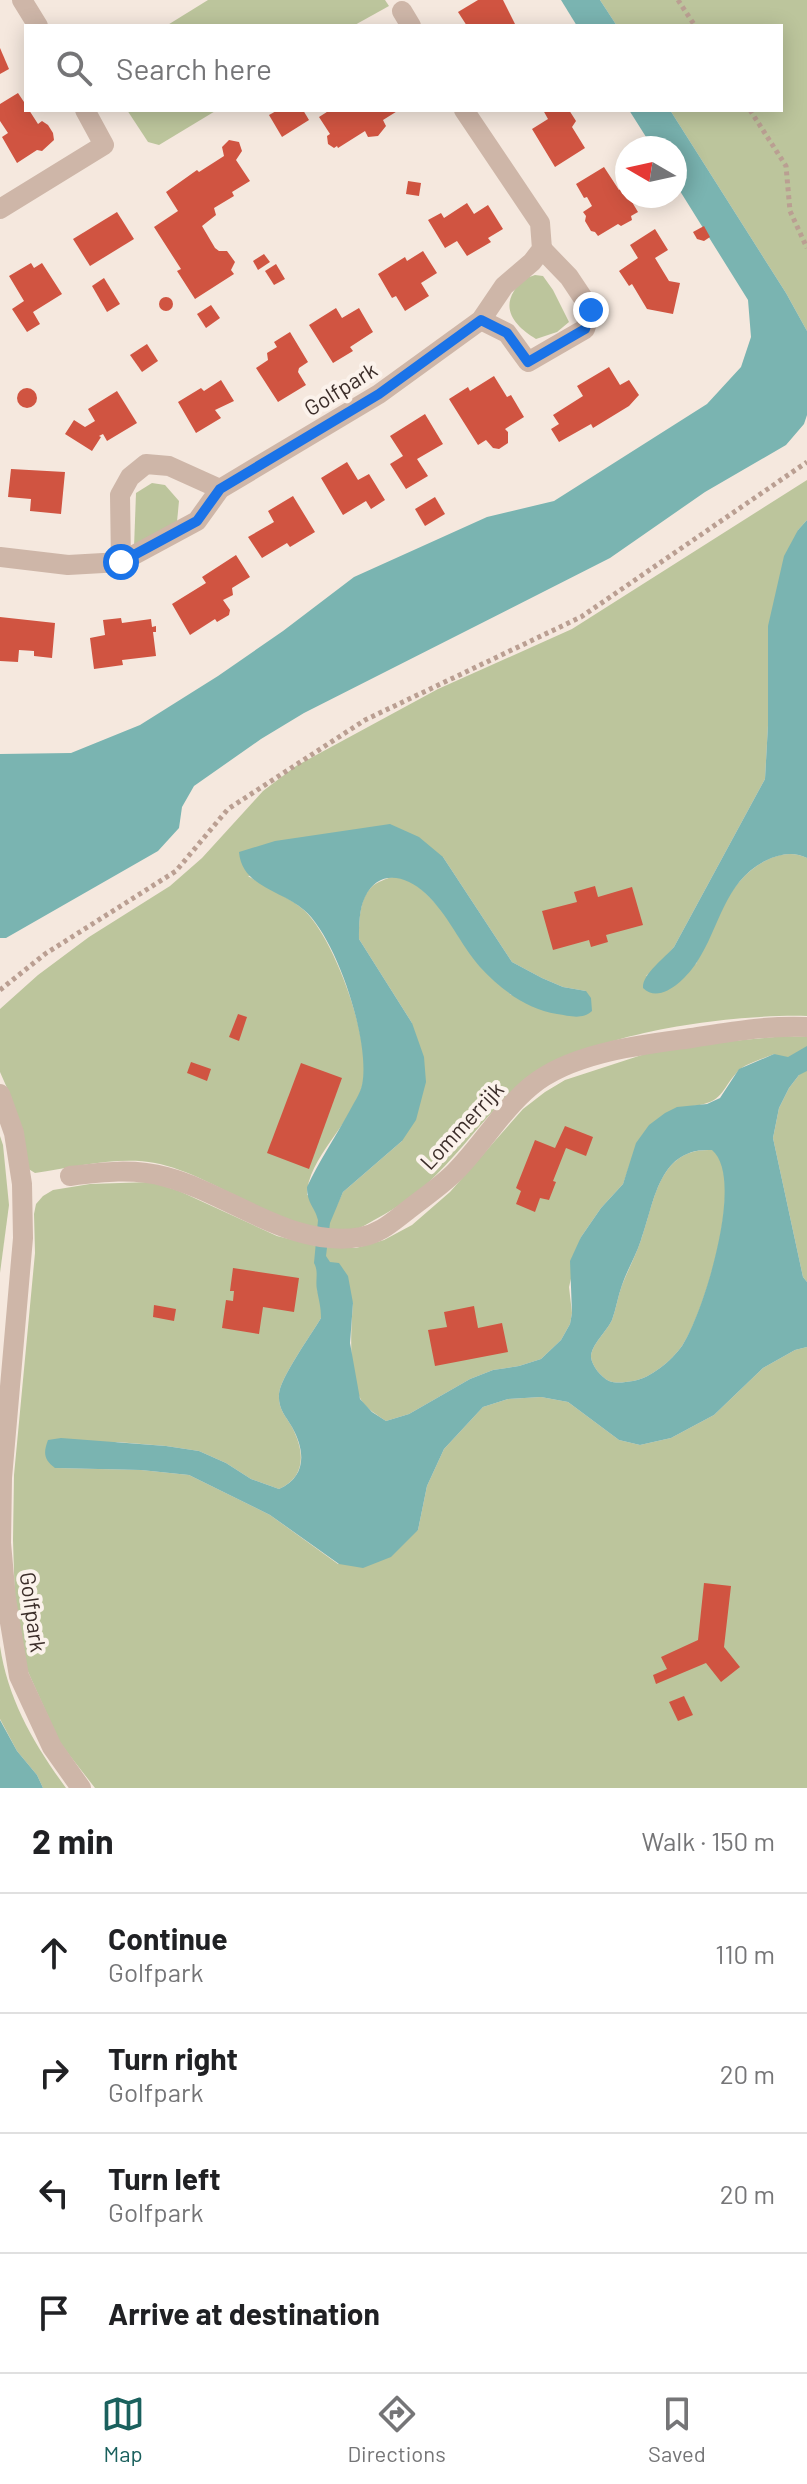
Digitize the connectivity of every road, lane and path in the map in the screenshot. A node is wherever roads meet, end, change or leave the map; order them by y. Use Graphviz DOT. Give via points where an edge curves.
graph roads {
  1 [pos="22,0"];
  2 [pos="678,0"];
  3 [pos="37,24"];
  4 [pos="694,24"];
  5 [pos="86,112"];
  6 [pos="465,112"];
  7 [pos="751,112"];
  8 [pos="0,209"];
  9 [pos="807,248"];
  10 [pos="542,249"];
  11 [pos="481,320"];
  12 [pos="807,462"];
  13 [pos="220,489"];
  14 [pos="0,557"];
  15 [pos="121,562"];
  16 [pos="0,990"];
  17 [pos="805,1027"];
  18 [pos="0,1094"];
  19 [pos="70,1176"];
  20 [pos="81,1788"];
  1 -- 3 [label="street"];
  2 -- 4 [label="path"];
  5 -- 8 [label="street" via="104,145"];
  6 -- 10 [label="street" via="540,223"];
  7 -- 9 [label="path" via="786,166 790,211"];
  10 -- 11 [label="street, Golfpark" via="504,286"];
  10 -- 11 [label="street" via="591,310 585,329 528,362 507,333"];
  11 -- 13 [label="street, Golfpark" via="379,394"];
  12 -- 16 [label="path" via="581,617 365,720 228,809 176,871 45,954"];
  13 -- 15 [label="street, Golfpark" via="197,521"];
  13 -- 15 [label="street" via="169,466 146,464 120,495"];
  14 -- 15 [label="street, Golfpark" via="68,565"];
  17 -- 19 [label="street, Lommerrijk" via="614,1049 556,1071 509,1106 455,1172 379,1232 359,1237 295,1232 167,1177 126,1171"];
  18 -- 20 [label="street, Golfpark" via="16,1146 23,1238 2,1478 6,1599 19,1676 52,1747"];
}
